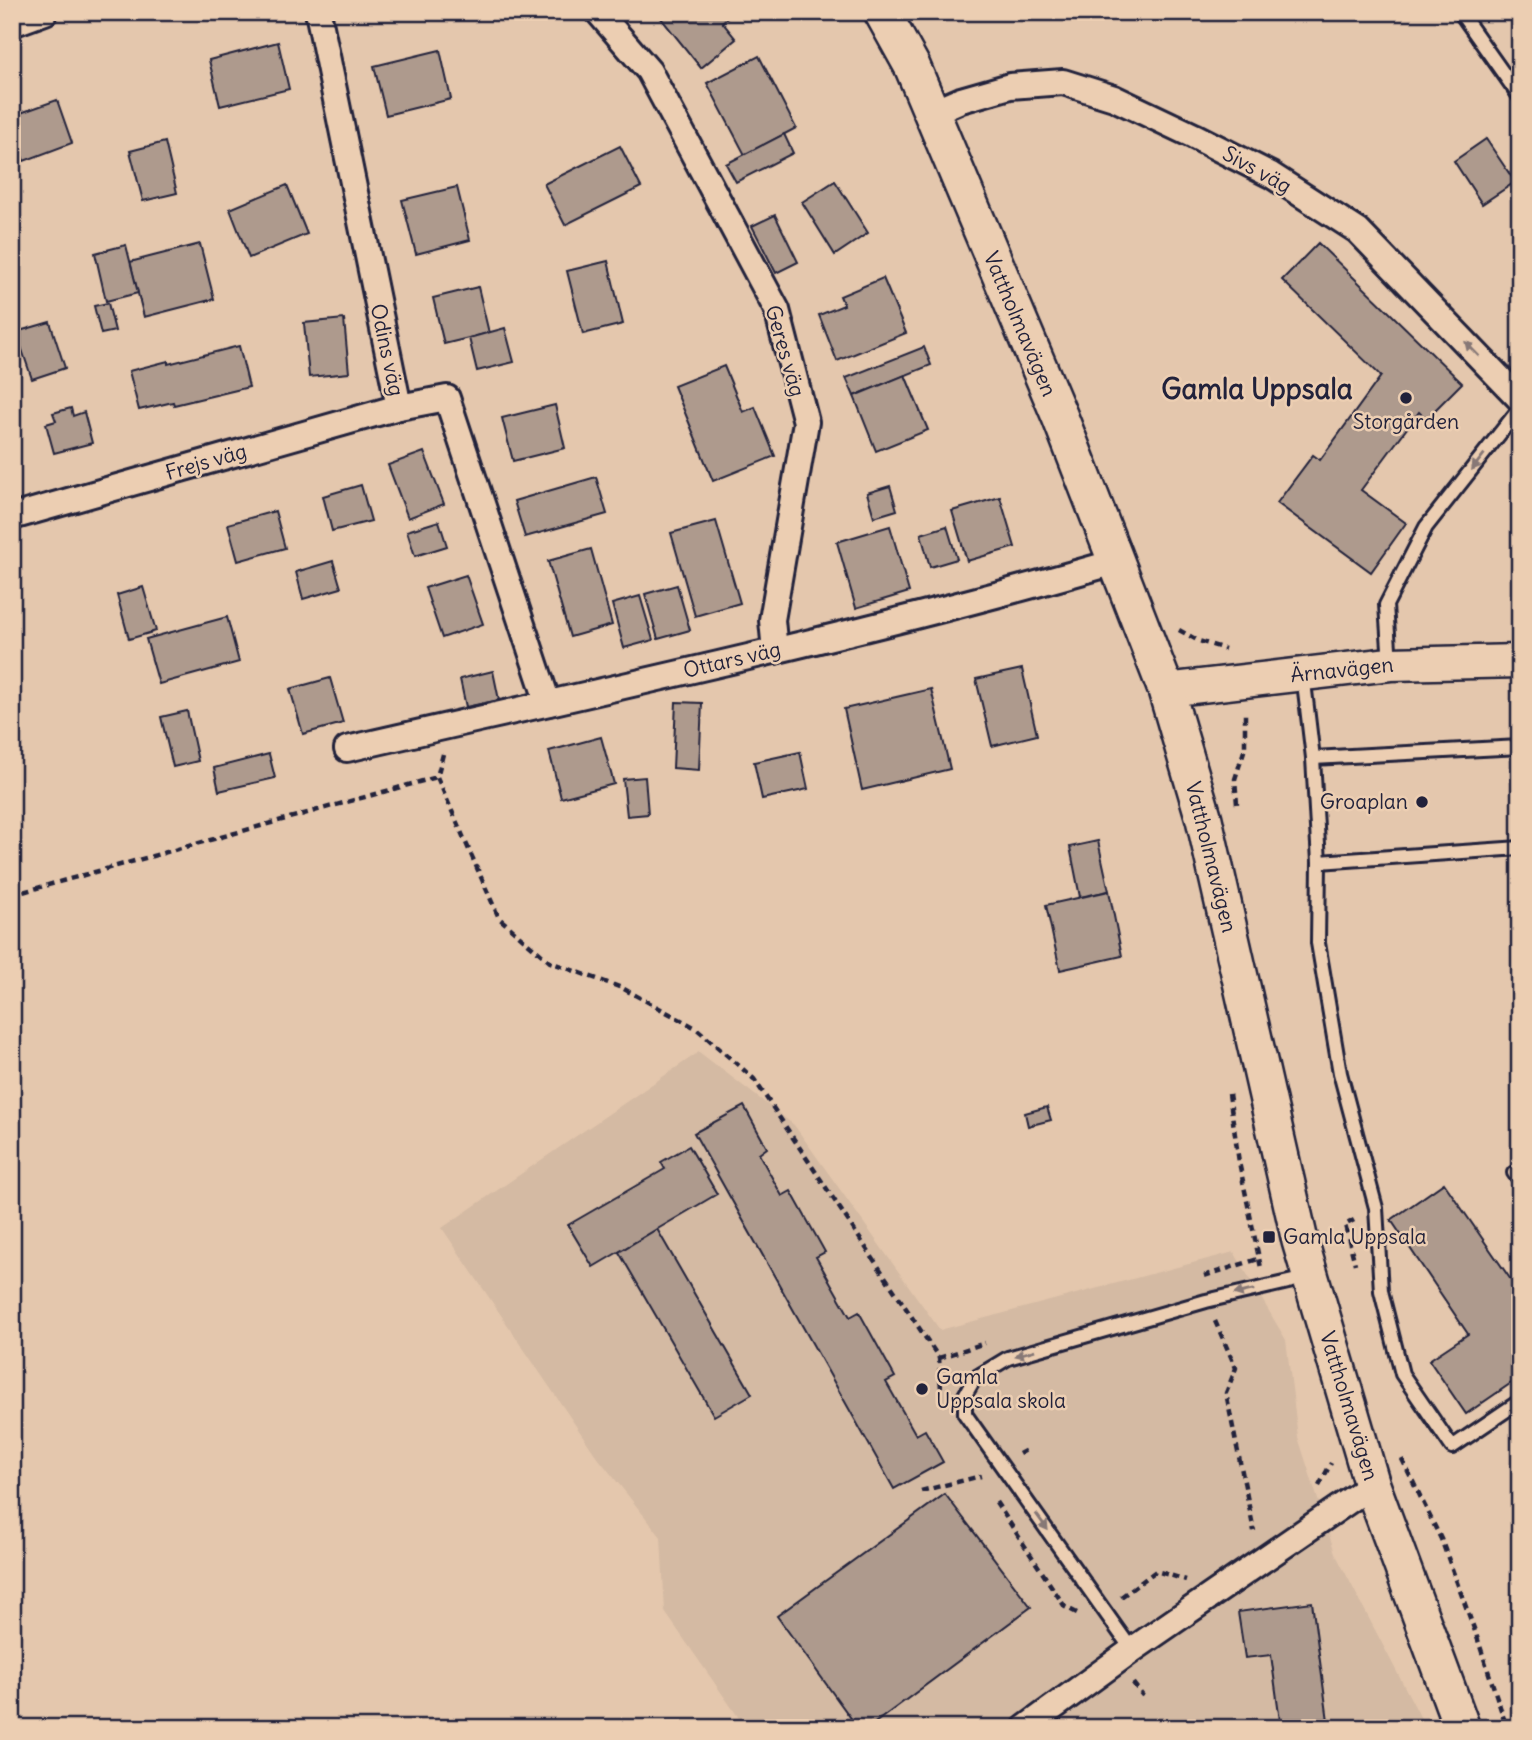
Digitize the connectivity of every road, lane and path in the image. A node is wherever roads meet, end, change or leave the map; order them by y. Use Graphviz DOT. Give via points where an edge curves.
graph roads {
  1 [pos="45,12"];
  2 [pos="318,12"];
  3 [pos="598,12"];
  4 [pos="882,12"];
  5 [pos="1460,12"];
  6 [pos="12,24"];
  7 [pos="1520,97"];
  8 [pos="931,113"];
  9 [pos="1520,399"];
  10 [pos="399,407"];
  11 [pos="1520,408"];
  12 [pos="12,517"];
  13 [pos="1115,562"];
  14 [pos="1172,623"];
  15 [pos="775,651"];
  16 [pos="1520,661"];
  17 [pos="1390,664"];
  18 [pos="1303,674"];
  19 [pos="1239,681"];
  20 [pos="1166,690"];
  21 [pos="548,702"];
  22 [pos="459,723"];
  23 [pos="1520,747"];
  24 [pos="347,749"];
  25 [pos="1313,758"];
  26 [pos="437,777"];
  27 [pos="1238,817"];
  28 [pos="1520,848"];
  29 [pos="1319,862"];
  30 [pos="12,895"];
  31 [pos="1310,1277"];
  32 [pos="1206,1301"];
  33 [pos="942,1395"];
  34 [pos="1520,1401"];
  35 [pos="1028,1449"];
  36 [pos="1398,1450"];
  37 [pos="973,1465"];
  38 [pos="1001,1465"];
  39 [pos="980,1477"];
  40 [pos="1372,1485"];
  41 [pos="987,1487"];
  42 [pos="921,1491"];
  43 [pos="993,1497"];
  44 [pos="1244,1539"];
  45 [pos="1194,1577"];
  46 [pos="1104,1609"];
  47 [pos="1132,1650"];
  48 [pos="1026,1728"];
  49 [pos="1462,1728"];
  50 [pos="1507,1728"];
  1 -- 6 [label="street"];
  2 -- 10 [label="street, Odins väg"];
  3 -- 15 [label="street, Geres väg" via="649,71 777,310 806,422 772,620"];
  4 -- 8 [label="main road, Vattholmavägen"];
  5 -- 7 [label="lane"];
  9 -- 8 [label="street, Sivs väg, one-way" via="1358,230 1271,175 1114,98 1063,82 1010,86"];
  8 -- 13 [label="main road, Vattholmavägen" via="1060,417"];
  10 -- 12 [label="street, Frejs väg"];
  10 -- 21 [label="street, Odins väg" via="447,398"];
  11 -- 17 [label="lane, one-way" via="1426,527 1386,605"];
  13 -- 15 [label="street, Ottars väg"];
  13 -- 20 [label="main road, Vattholmavägen"];
  14 -- 19 [label="path" via="1199,641 1240,654"];
  15 -- 21 [label="street, Ottars väg"];
  16 -- 17 [label="street, Ärnavägen"];
  17 -- 18 [label="street, Ärnavägen"];
  18 -- 19 [label="street, Ärnavägen"];
  18 -- 25 [label="lane"];
  19 -- 20 [label="street, Ärnavägen"];
  19 -- 27 [label="path" via="1245,748 1235,779"];
  20 -- 31 [label="main road, Vattholmavägen" via="1204,819"];
  21 -- 22 [label="street, Ottars väg"];
  22 -- 24 [label="street, Ottars väg"];
  22 -- 26 [label="path" via="446,744"];
  23 -- 25 [label="lane"];
  25 -- 29 [label="lane"];
  26 -- 30 [label="path"];
  26 -- 33 [label="path" via="499,918 550,962 622,988 696,1028 754,1079 939,1358"];
  28 -- 29 [label="lane"];
  29 -- 34 [label="lane" via="1318,943 1340,1073 1376,1209 1381,1292 1402,1374 1452,1447"];
  31 -- 32 [label="lane, one-way"];
  31 -- 40 [label="main road, Vattholmavägen"];
  32 -- 38 [label="lane, one-way" via="1008,1358 986,1369 965,1395 965,1415"];
  32 -- 44 [label="path" via="1236,1368 1226,1393 1254,1531"];
  35 -- 38 [label="path"];
  36 -- 50 [label="path" via="1441,1539"];
  37 -- 39 [label="path"];
  38 -- 39 [label="path"];
  38 -- 46 [label="lane, one-way"];
  39 -- 41 [label="path"];
  39 -- 42 [label="path"];
  40 -- 47 [label="street"];
  40 -- 49 [label="main road, Vattholmavägen"];
  43 -- 46 [label="path" via="1065,1607 1089,1620"];
  45 -- 46 [label="path" via="1189,1581 1156,1571"];
  46 -- 47 [label="lane"];
  47 -- 48 [label="street"];
}
